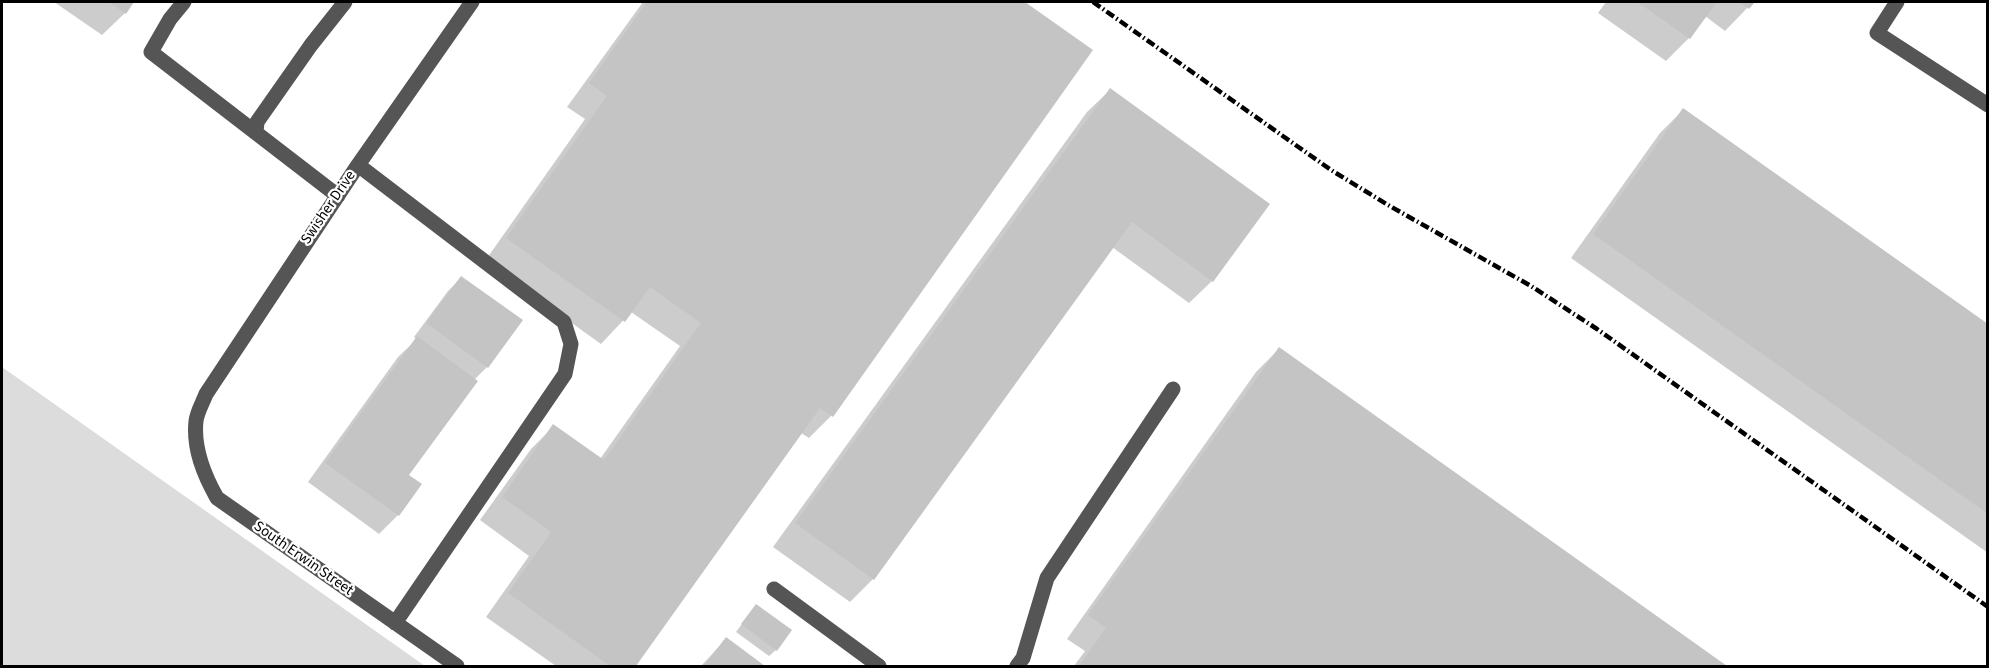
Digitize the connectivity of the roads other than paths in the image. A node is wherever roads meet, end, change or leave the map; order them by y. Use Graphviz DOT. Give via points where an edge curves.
graph roads {
  1 [pos="184,2"];
  2 [pos="345,2"];
  3 [pos="472,2"];
  4 [pos="1897,2"];
  5 [pos="1988,105"];
  6 [pos="256,132"];
  7 [pos="358,165"];
  8 [pos="338,196"];
  9 [pos="1173,389"];
  10 [pos="196,420"];
  11 [pos="774,589"];
  12 [pos="395,623"];
  13 [pos="457,666"];
  14 [pos="879,666"];
  15 [pos="1017,666"];
  1 -- 6 [label="street" via="151,52"];
  2 -- 6 [label="street" via="257,122"];
  3 -- 7 [label="street, Swisher Drive"];
  4 -- 5 [label="street" via="1877,33"];
  6 -- 8 [label="street"];
  7 -- 8 [label="street, Swisher Drive"];
  7 -- 12 [label="street" via="564,322 571,344 566,374"];
  8 -- 10 [label="street, Swisher Drive" via="206,394"];
  9 -- 15 [label="street" via="1047,578"];
  10 -- 12 [label="street, South Erwin Street" via="204,474 217,498"];
  11 -- 14 [label="street"];
  12 -- 13 [label="street, South Erwin Street"];
}
